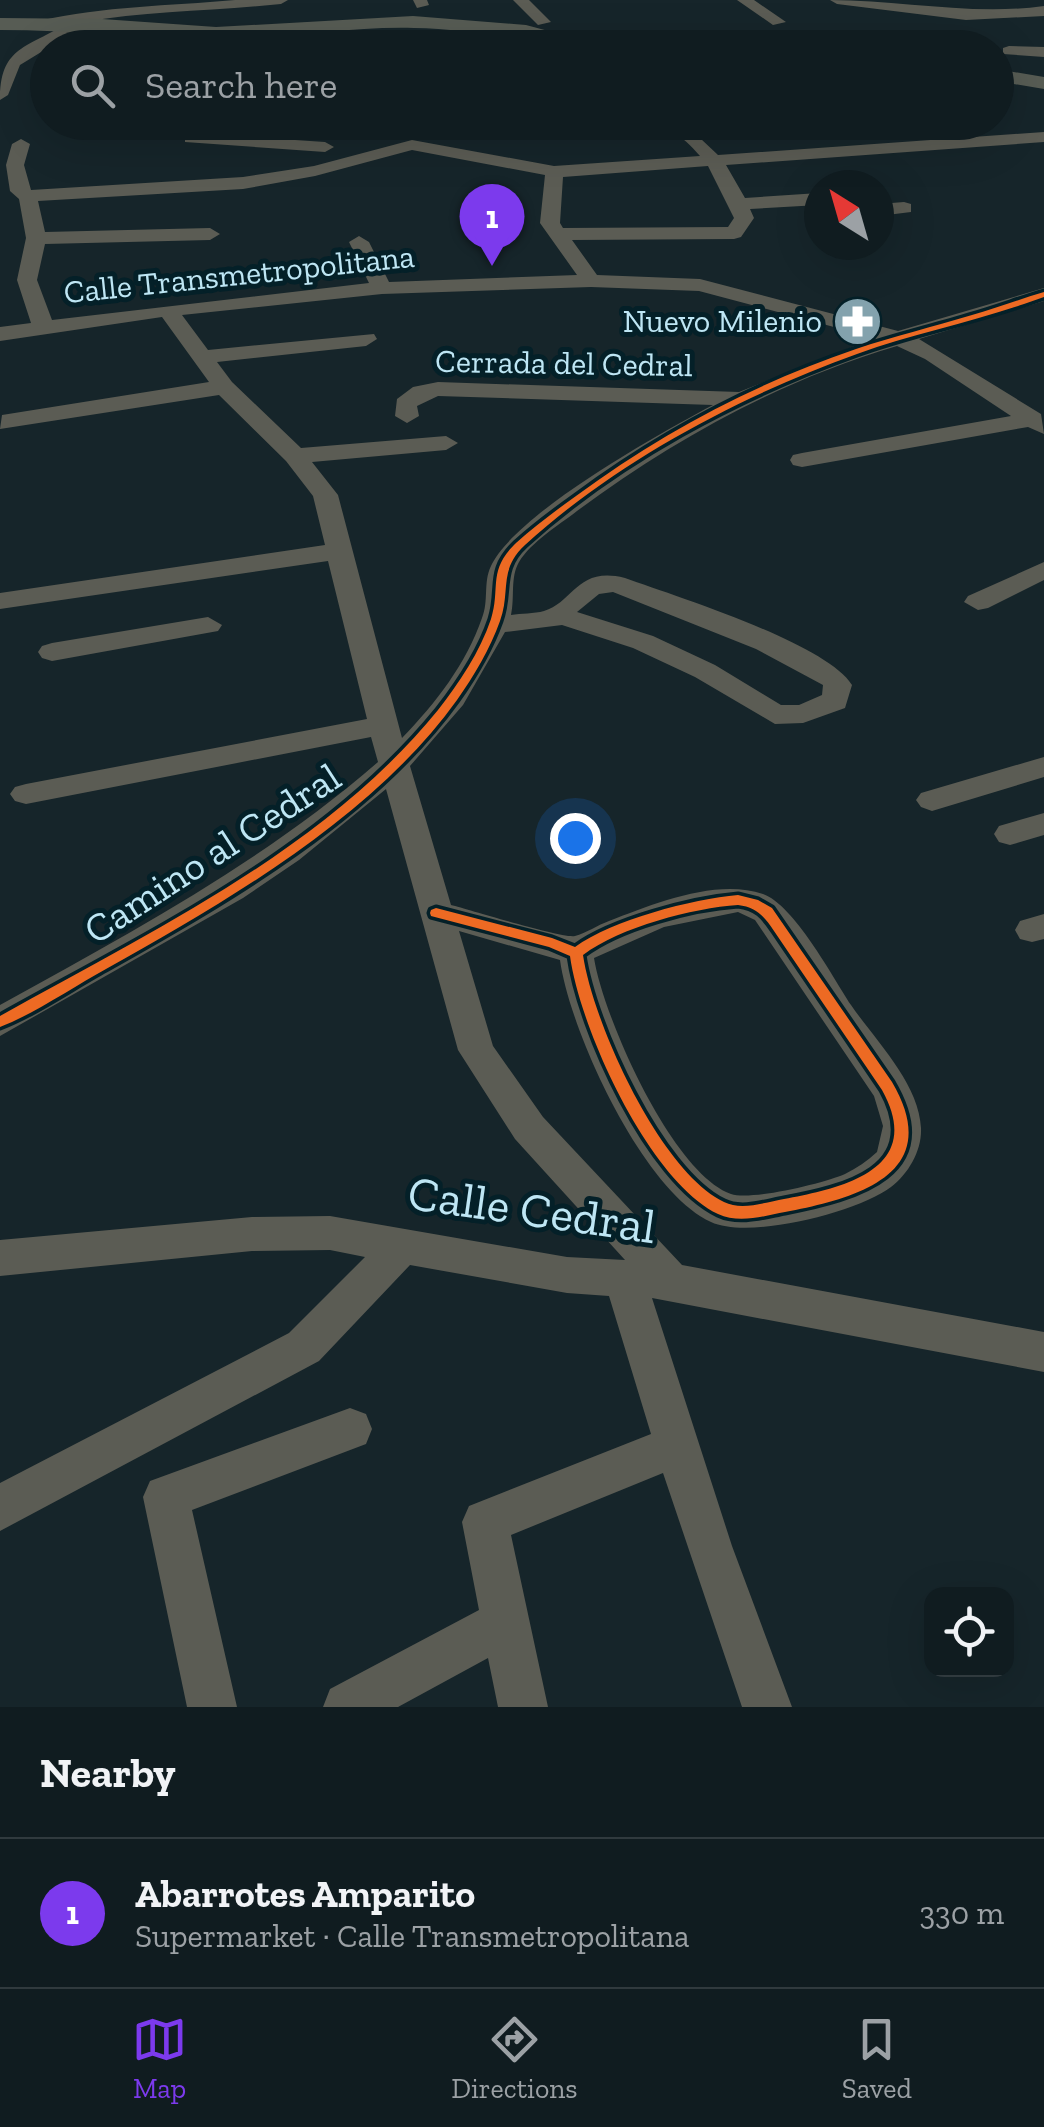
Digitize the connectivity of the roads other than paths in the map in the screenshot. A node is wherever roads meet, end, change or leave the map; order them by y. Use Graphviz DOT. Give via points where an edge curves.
graph roads {
  1 [pos="281,0"];
  2 [pos="520,0"];
  3 [pos="744,0"];
  4 [pos="1017,0"];
  5 [pos="131,4"];
  6 [pos="1044,8"];
  7 [pos="837,9"];
  8 [pos="269,19"];
  9 [pos="543,22"];
  10 [pos="778,22"];
  11 [pos="0,24"];
  12 [pos="44,24"];
  13 [pos="77,24"];
  14 [pos="69,30"];
  15 [pos="168,30"];
  16 [pos="209,30"];
  17 [pos="507,30"];
  18 [pos="1014,52"];
  19 [pos="1044,52"];
  20 [pos="30,54"];
  21 [pos="6,63"];
  22 [pos="1014,78"];
  23 [pos="1044,83"];
  24 [pos="0,95"];
  25 [pos="2,130"];
  26 [pos="1044,137"];
  27 [pos="1014,139"];
  28 [pos="221,140"];
  29 [pos="322,140"];
  30 [pos="692,140"];
  31 [pos="1004,140"];
  32 [pos="324,147"];
  33 [pos="712,162"];
  34 [pos="343,164"];
  35 [pos="554,172"];
  36 [pos="28,196"];
  37 [pos="804,201"];
  38 [pos="742,211"];
  39 [pos="804,213"];
  40 [pos="210,234"];
  41 [pos="557,234"];
  42 [pos="36,238"];
  43 [pos="358,242"];
  44 [pos="591,281"];
  45 [pos="382,288"];
  46 [pos="1044,294"];
  47 [pos="168,310"];
  48 [pos="44,328"];
  49 [pos="930,328"];
  50 [pos="0,334"];
  51 [pos="898,338"];
  52 [pos="366,340"];
  53 [pos="202,357"];
  54 [pos="224,387"];
  55 [pos="738,399"];
  56 [pos="408,416"];
  57 [pos="1040,418"];
  58 [pos="2,422"];
  59 [pos="446,444"];
  60 [pos="294,456"];
  61 [pos="802,460"];
  62 [pos="340,552"];
  63 [pos="1044,570"];
  64 [pos="174,575"];
  65 [pos="0,601"];
  66 [pos="978,602"];
  67 [pos="564,616"];
  68 [pos="493,625"];
  69 [pos="52,652"];
  70 [pos="383,724"];
  71 [pos="396,766"];
  72 [pos="1044,768"];
  73 [pos="26,794"];
  74 [pos="932,800"];
  75 [pos="1044,824"];
  76 [pos="1010,834"];
  77 [pos="436,913"];
  78 [pos="576,953"];
  79 [pos="0,1022"];
  80 [pos="403,1245"];
  81 [pos="0,1258"];
  82 [pos="625,1280"];
  83 [pos="670,1281"];
  84 [pos="1044,1352"];
  85 [pos="350,1429"];
  86 [pos="677,1446"];
  87 [pos="0,1508"];
  88 [pos="504,1623"];
  89 [pos="212,1707"];
  90 [pos="348,1707"];
  91 [pos="523,1707"];
  92 [pos="767,1707"];
  1 -- 8 [label="street"];
  2 -- 9 [label="street"];
  3 -- 10 [label="street"];
  4 -- 6 [label="street"];
  5 -- 8 [label="street"];
  5 -- 12 [label="street"];
  6 -- 7 [label="street" via="955,17 867,3 850,20"];
  8 -- 16 [label="main road"];
  8 -- 17 [label="main road"];
  11 -- 12 [label="main road"];
  12 -- 13 [label="main road"];
  13 -- 14 [label="street"];
  13 -- 15 [label="main road"];
  18 -- 19 [label="street"];
  20 -- 21 [label="street"];
  21 -- 24 [label="street"];
  22 -- 23 [label="main road"];
  25 -- 36 [label="street" via="21,144 16,180"];
  26 -- 27 [label="street"];
  28 -- 32 [label="street"];
  29 -- 32 [label="street"];
  30 -- 33 [label="street"];
  31 -- 33 [label="street"];
  32 -- 34 [label="street"];
  33 -- 35 [label="street"];
  33 -- 38 [label="street"];
  34 -- 35 [label="street" via="412,145"];
  34 -- 36 [label="street" via="206,187"];
  35 -- 41 [label="street" via="550,222"];
  36 -- 42 [label="street"];
  37 -- 38 [label="street"];
  38 -- 39 [label="street"];
  38 -- 41 [label="street" via="734,233"];
  40 -- 42 [label="street"];
  41 -- 44 [label="street"];
  42 -- 48 [label="street" via="27,280"];
  43 -- 45 [label="street"];
  44 -- 45 [label="street, Calle Transmetropolitana"];
  44 -- 51 [label="street, Calle Transmetropolitana" via="700,285"];
  45 -- 47 [label="street, Calle Transmetropolitana"];
  46 -- 49 [label="street, Camino al Cedral"];
  47 -- 48 [label="street, Calle Transmetropolitana"];
  47 -- 53 [label="street"];
  48 -- 50 [label="street, Calle Transmetropolitana"];
  49 -- 51 [label="street, Camino al Cedral"];
  49 -- 57 [label="street"];
  51 -- 55 [label="street, Camino al Cedral"];
  51 -- 57 [label="street, Calle Transmetropolitana"];
  52 -- 53 [label="street"];
  53 -- 54 [label="street"];
  54 -- 58 [label="street"];
  54 -- 60 [label="street"];
  55 -- 56 [label="street, Cerrada del Cedral" via="438,388 410,398"];
  55 -- 68 [label="street, Camino al Cedral" via="580,497 518,546 503,566"];
  57 -- 61 [label="street"];
  59 -- 60 [label="street"];
  60 -- 62 [label="street" via="326,495"];
  62 -- 64 [label="street"];
  62 -- 70 [label="street"];
  63 -- 66 [label="street"];
  64 -- 65 [label="street"];
  64 -- 69 [label="street" via="194,626"];
  67 -- 67 [label="street" via="705,671 775,715 817,710 835,701 839,690 836,681 789,651 615,584 591,587"];
  67 -- 68 [label="street"];
  68 -- 71 [label="street, Camino al Cedral" via="438,719"];
  70 -- 71 [label="street"];
  70 -- 73 [label="street"];
  71 -- 77 [label="street"];
  71 -- 79 [label="street, Camino al Cedral" via="295,848"];
  72 -- 74 [label="street"];
  75 -- 76 [label="street"];
  77 -- 78 [label="street"];
  77 -- 83 [label="street" via="476,1050 504,1096"];
  78 -- 78 [label="street" via="580,986 652,1138 683,1182 724,1210 846,1194 878,1178 892,1161 900,1145 896,1101 768,911 724,902 609,932"];
  80 -- 81 [label="street, Calle Cedral" via="330,1233 252,1234"];
  80 -- 82 [label="street, Calle Cedral" via="567,1276"];
  80 -- 87 [label="street" via="304,1347"];
  82 -- 83 [label="street, Calle Cedral"];
  82 -- 86 [label="street"];
  83 -- 84 [label="street, Calle Cedral"];
  85 -- 89 [label="street" via="166,1497"];
  86 -- 88 [label="street" via="485,1522"];
  86 -- 92 [label="street"];
  88 -- 90 [label="street"];
  88 -- 91 [label="street"];
}
